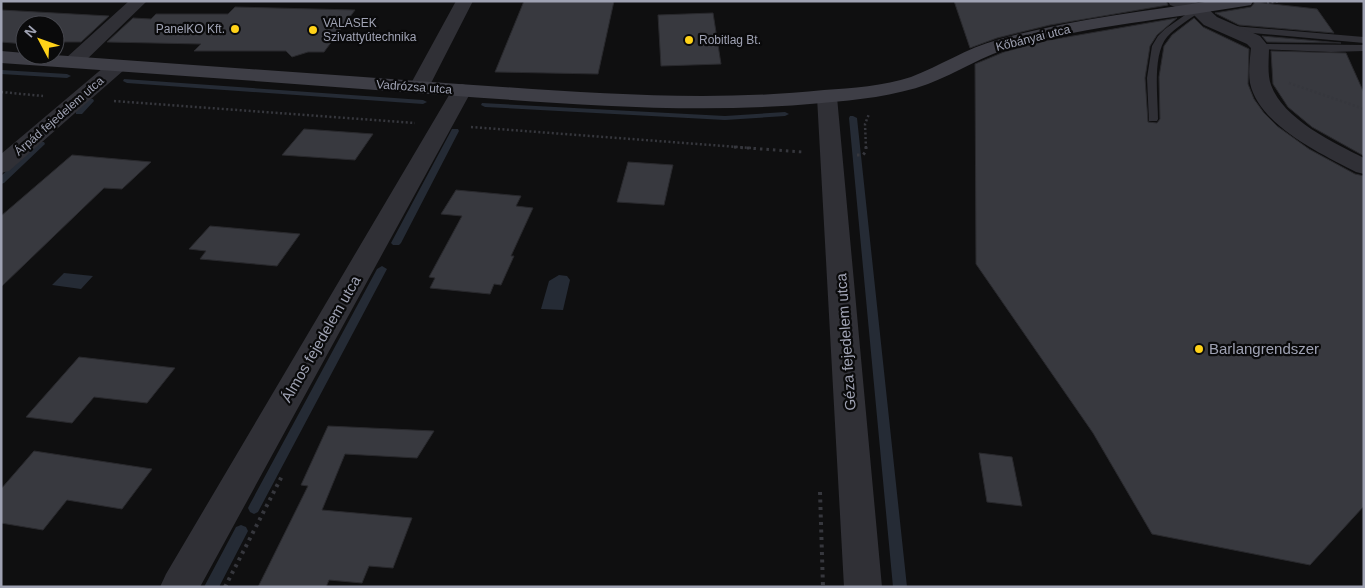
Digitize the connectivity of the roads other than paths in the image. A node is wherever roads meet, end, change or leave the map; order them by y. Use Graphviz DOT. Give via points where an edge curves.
graph roads {
  1 [pos="139,1"];
  2 [pos="465,1"];
  3 [pos="1176,1"];
  4 [pos="1245,1"];
  5 [pos="1198,9"];
  6 [pos="1233,29"];
  7 [pos="1364,40"];
  8 [pos="1260,47"];
  9 [pos="1364,48"];
  10 [pos="1,57"];
  11 [pos="73,62"];
  12 [pos="117,66"];
  13 [pos="419,87"];
  14 [pos="462,90"];
  15 [pos="827,97"];
  16 [pos="1154,119"];
  17 [pos="1,166"];
  18 [pos="1364,167"];
  19 [pos="179,587"];
  20 [pos="863,587"];
  1 -- 11 [label="street"];
  2 -- 13 [label="street"];
  3 -- 5 [label="street"];
  4 -- 5 [label="street, Kőbányai utca"];
  5 -- 6 [label="street" via="1208,20"];
  5 -- 15 [label="street, Kőbányai utca" via="1018,40 901,86"];
  5 -- 16 [label="lane" via="1161,38 1154,56"];
  6 -- 7 [label="lane"];
  6 -- 8 [label="street" via="1249,36"];
  8 -- 9 [label="lane"];
  8 -- 18 [label="street" via="1260,84 1276,110 1311,138"];
  10 -- 11 [label="street, Vadrózsa utca"];
  11 -- 12 [label="street, Vadrózsa utca"];
  12 -- 13 [label="street, Vadrózsa utca"];
  12 -- 17 [label="street, Árpád fejedelem utca"];
  13 -- 14 [label="street, Vadrózsa utca"];
  14 -- 15 [label="street, Vadrózsa utca" via="679,104"];
  14 -- 19 [label="street, Álmos fejedelem utca"];
  15 -- 20 [label="street, Géza fejedelem utca"];
}
